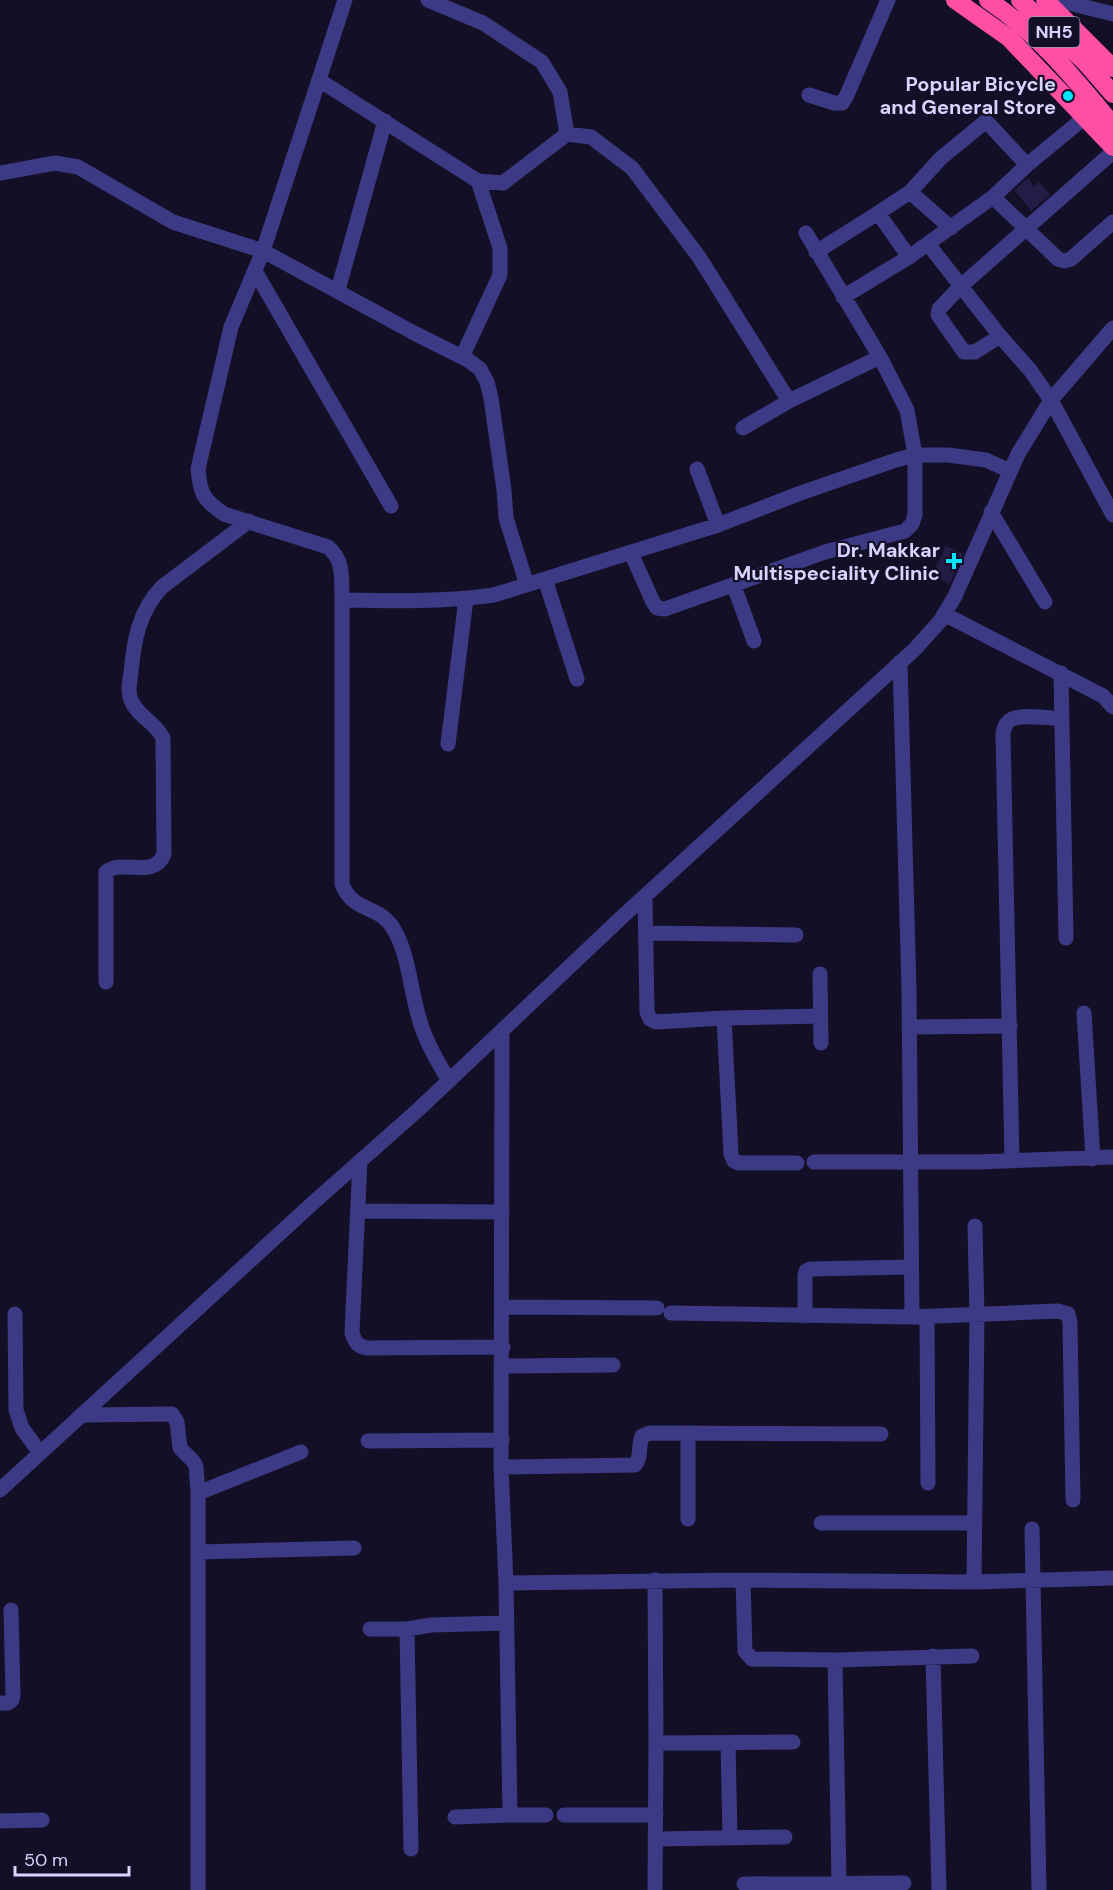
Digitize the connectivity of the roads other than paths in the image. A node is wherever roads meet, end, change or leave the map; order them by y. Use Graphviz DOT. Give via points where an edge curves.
graph roads {
  1 [pos="345,0"];
  2 [pos="428,0"];
  3 [pos="888,0"];
  4 [pos="955,0"];
  5 [pos="988,0"];
  6 [pos="1020,0"];
  7 [pos="1032,0"];
  8 [pos="1045,0"];
  9 [pos="1057,0"];
  10 [pos="1113,14"];
  11 [pos="995,29"];
  12 [pos="1113,68"];
  13 [pos="319,80"];
  14 [pos="1113,94"];
  15 [pos="809,95"];
  16 [pos="1084,118"];
  17 [pos="385,121"];
  18 [pos="1113,124"];
  19 [pos="567,134"];
  20 [pos="1113,147"];
  21 [pos="1113,152"];
  22 [pos="1027,165"];
  23 [pos="0,173"];
  24 [pos="478,181"];
  25 [pos="910,192"];
  26 [pos="993,197"];
  27 [pos="878,213"];
  28 [pos="1113,222"];
  29 [pos="951,228"];
  30 [pos="1027,228"];
  31 [pos="806,233"];
  32 [pos="928,243"];
  33 [pos="263,250"];
  34 [pos="816,252"];
  35 [pos="909,257"];
  36 [pos="255,271"];
  37 [pos="961,286"];
  38 [pos="338,290"];
  39 [pos="843,297"];
  40 [pos="1113,328"];
  41 [pos="1000,336"];
  42 [pos="462,357"];
  43 [pos="880,357"];
  44 [pos="1052,400"];
  45 [pos="789,401"];
  46 [pos="743,428"];
  47 [pos="915,455"];
  48 [pos="697,470"];
  49 [pos="1010,471"];
  50 [pos="391,506"];
  51 [pos="991,512"];
  52 [pos="1113,515"];
  53 [pos="249,521"];
  54 [pos="718,525"];
  55 [pos="631,553"];
  56 [pos="545,579"];
  57 [pos="527,585"];
  58 [pos="734,585"];
  59 [pos="466,599"];
  60 [pos="342,600"];
  61 [pos="1045,602"];
  62 [pos="944,614"];
  63 [pos="754,641"];
  64 [pos="900,662"];
  65 [pos="1061,674"];
  66 [pos="577,679"];
  67 [pos="1113,707"];
  68 [pos="1062,719"];
  69 [pos="448,744"];
  70 [pos="645,897"];
  71 [pos="646,933"];
  72 [pos="796,935"];
  73 [pos="1066,938"];
  74 [pos="820,974"];
  75 [pos="106,982"];
  76 [pos="1084,1013"];
  77 [pos="821,1016"];
  78 [pos="724,1018"];
  79 [pos="1010,1026"];
  80 [pos="909,1027"];
  81 [pos="502,1031"];
  82 [pos="821,1043"];
  83 [pos="449,1081"];
  84 [pos="1113,1157"];
  85 [pos="1093,1159"];
  86 [pos="1012,1160"];
  87 [pos="360,1161"];
  88 [pos="910,1161"];
  89 [pos="814,1162"];
  90 [pos="797,1163"];
  91 [pos="358,1211"];
  92 [pos="502,1212"];
  93 [pos="975,1226"];
  94 [pos="911,1268"];
  95 [pos="502,1307"];
  96 [pos="15,1314"];
  97 [pos="805,1316"];
  98 [pos="977,1316"];
  99 [pos="919,1317"];
  100 [pos="502,1347"];
  101 [pos="614,1365"];
  102 [pos="503,1366"];
  103 [pos="81,1415"];
  104 [pos="688,1433"];
  105 [pos="881,1434"];
  106 [pos="502,1440"];
  107 [pos="368,1441"];
  108 [pos="301,1452"];
  109 [pos="40,1453"];
  110 [pos="501,1467"];
  111 [pos="928,1483"];
  112 [pos="0,1490"];
  113 [pos="198,1492"];
  114 [pos="1073,1500"];
  115 [pos="688,1519"];
  116 [pos="821,1522"];
  117 [pos="974,1523"];
  118 [pos="1032,1529"];
  119 [pos="354,1548"];
  120 [pos="198,1552"];
  121 [pos="1113,1578"];
  122 [pos="655,1580"];
  123 [pos="743,1580"];
  124 [pos="1033,1580"];
  125 [pos="506,1582"];
  126 [pos="974,1582"];
  127 [pos="11,1610"];
  128 [pos="507,1623"];
  129 [pos="370,1629"];
  130 [pos="407,1629"];
  131 [pos="933,1656"];
  132 [pos="972,1656"];
  133 [pos="835,1660"];
  134 [pos="0,1703"];
  135 [pos="793,1742"];
  136 [pos="656,1743"];
  137 [pos="728,1743"];
  138 [pos="510,1815"];
  139 [pos="546,1815"];
  140 [pos="564,1815"];
  141 [pos="656,1815"];
  142 [pos="455,1817"];
  143 [pos="42,1820"];
  144 [pos="0,1821"];
  145 [pos="785,1837"];
  146 [pos="730,1838"];
  147 [pos="655,1839"];
  148 [pos="411,1849"];
  149 [pos="839,1882"];
  150 [pos="904,1883"];
  151 [pos="744,1884"];
  152 [pos="198,1890"];
  153 [pos="655,1890"];
  154 [pos="939,1890"];
  155 [pos="1039,1890"];
  1 -- 13 [label="street"];
  2 -- 19 [label="street" via="483,23 543,62 560,92"];
  3 -- 15 [label="street" via="842,103"];
  4 -- 11 [label="highway"];
  5 -- 18 [label="highway, NH5, bridge" via="1061,61"];
  6 -- 14 [label="highway, NH5, bridge"];
  7 -- 11 [label="street"];
  8 -- 12 [label="highway"];
  9 -- 10 [label="street"];
  11 -- 16 [label="highway" via="1009,38"];
  13 -- 17 [label="street"];
  13 -- 33 [label="street"];
  16 -- 20 [label="highway"];
  16 -- 22 [label="street"];
  17 -- 24 [label="street"];
  17 -- 38 [label="street"];
  19 -- 24 [label="street" via="503,183"];
  19 -- 45 [label="street" via="591,136 632,168 699,257"];
  21 -- 30 [label="street"];
  22 -- 25 [label="street" via="986,121 941,158"];
  22 -- 26 [label="street"];
  23 -- 33 [label="street" via="41,165 78,167 173,222"];
  24 -- 42 [label="street" via="500,248 500,276"];
  25 -- 27 [label="street"];
  25 -- 29 [label="street"];
  26 -- 29 [label="street"];
  26 -- 30 [label="street"];
  27 -- 34 [label="street"];
  27 -- 35 [label="street"];
  28 -- 30 [label="street" via="1064,261"];
  29 -- 32 [label="street"];
  30 -- 37 [label="street"];
  31 -- 34 [label="street"];
  32 -- 35 [label="street"];
  32 -- 37 [label="street"];
  33 -- 36 [label="street"];
  33 -- 38 [label="street"];
  34 -- 39 [label="street"];
  35 -- 39 [label="street"];
  36 -- 50 [label="street"];
  36 -- 53 [label="street" via="231,327 198,469 200,491 210,505 224,514"];
  37 -- 41 [label="street"];
  37 -- 41 [label="street" via="941,305 938,315 959,348 975,352"];
  38 -- 42 [label="street"];
  39 -- 43 [label="street"];
  40 -- 44 [label="street"];
  41 -- 44 [label="street"];
  42 -- 57 [label="street" via="480,369 487,382 506,518"];
  43 -- 45 [label="street"];
  43 -- 47 [label="street" via="907,410"];
  44 -- 49 [label="street"];
  44 -- 52 [label="street"];
  45 -- 46 [label="street"];
  47 -- 49 [label="street" via="986,460"];
  47 -- 54 [label="street"];
  47 -- 58 [label="street" via="915,515 905,531 825,552"];
  48 -- 54 [label="street"];
  49 -- 51 [label="street"];
  51 -- 61 [label="street"];
  51 -- 62 [label="street"];
  53 -- 60 [label="street" via="328,547 337,554"];
  53 -- 75 [label="street" via="162,587 151,599 133,643 131,700 163,738 164,854 154,866 115,867 106,872"];
  54 -- 55 [label="street"];
  55 -- 56 [label="street"];
  55 -- 58 [label="street" via="657,608 672,608"];
  56 -- 57 [label="street"];
  56 -- 66 [label="street"];
  57 -- 59 [label="street"];
  58 -- 63 [label="street"];
  59 -- 60 [label="street"];
  59 -- 69 [label="street"];
  60 -- 83 [label="street" via="342,885 346,896 379,913 394,930 423,1032"];
  62 -- 64 [label="street"];
  62 -- 65 [label="street"];
  64 -- 70 [label="street"];
  64 -- 80 [label="street"];
  65 -- 67 [label="street" via="1103,696"];
  65 -- 68 [label="street"];
  68 -- 73 [label="street"];
  68 -- 79 [label="street" via="1010,719 1003,734"];
  70 -- 71 [label="street"];
  70 -- 81 [label="street"];
  71 -- 72 [label="street"];
  71 -- 78 [label="street" via="650,1019 656,1022"];
  74 -- 77 [label="street"];
  76 -- 85 [label="street"];
  77 -- 78 [label="street"];
  77 -- 82 [label="street"];
  78 -- 90 [label="street" via="734,1161"];
  79 -- 80 [label="street"];
  79 -- 86 [label="street"];
  80 -- 88 [label="street"];
  81 -- 83 [label="street"];
  81 -- 92 [label="street"];
  83 -- 87 [label="street"];
  84 -- 85 [label="street"];
  85 -- 86 [label="street"];
  86 -- 88 [label="street"];
  87 -- 91 [label="street"];
  87 -- 103 [label="street"];
  88 -- 89 [label="street"];
  88 -- 94 [label="street"];
  91 -- 92 [label="street"];
  91 -- 100 [label="street" via="352,1332 359,1346"];
  92 -- 95 [label="street"];
  93 -- 98 [label="street"];
  94 -- 97 [label="street" via="810,1269 805,1276"];
  94 -- 99 [label="street"];
  95 -- 97 [label="street"];
  95 -- 100 [label="street"];
  96 -- 109 [label="street" via="16,1410 22,1428"];
  97 -- 99 [label="street"];
  98 -- 99 [label="street"];
  98 -- 114 [label="street" via="1058,1311 1068,1314"];
  98 -- 117 [label="street"];
  99 -- 111 [label="street"];
  100 -- 102 [label="street"];
  101 -- 102 [label="street"];
  102 -- 106 [label="street"];
  103 -- 109 [label="street"];
  103 -- 113 [label="street" via="172,1414 177,1422 180,1448 196,1466"];
  104 -- 105 [label="street"];
  104 -- 110 [label="street" via="642,1436 635,1466"];
  104 -- 115 [label="street"];
  106 -- 107 [label="street"];
  106 -- 110 [label="street"];
  108 -- 113 [label="street"];
  109 -- 112 [label="street"];
  110 -- 125 [label="street"];
  113 -- 120 [label="street"];
  116 -- 117 [label="street"];
  117 -- 126 [label="street"];
  118 -- 124 [label="street"];
  119 -- 120 [label="street"];
  120 -- 152 [label="street"];
  121 -- 124 [label="street"];
  122 -- 123 [label="street"];
  122 -- 125 [label="street"];
  122 -- 136 [label="street"];
  123 -- 126 [label="street"];
  123 -- 133 [label="street" via="745,1651 752,1659"];
  124 -- 126 [label="street"];
  124 -- 155 [label="street"];
  125 -- 128 [label="street"];
  127 -- 134 [label="street" via="13,1695 8,1703"];
  128 -- 130 [label="street"];
  128 -- 138 [label="street"];
  129 -- 130 [label="street"];
  130 -- 148 [label="street"];
  131 -- 132 [label="street"];
  131 -- 133 [label="street"];
  131 -- 154 [label="street"];
  133 -- 149 [label="street"];
  135 -- 137 [label="street"];
  136 -- 137 [label="street"];
  136 -- 141 [label="street"];
  137 -- 146 [label="street"];
  138 -- 139 [label="street"];
  138 -- 142 [label="street"];
  140 -- 141 [label="street"];
  141 -- 147 [label="street"];
  143 -- 144 [label="street"];
  145 -- 146 [label="street"];
  146 -- 147 [label="street"];
  147 -- 153 [label="street"];
  149 -- 150 [label="street"];
  149 -- 151 [label="street"];
}
